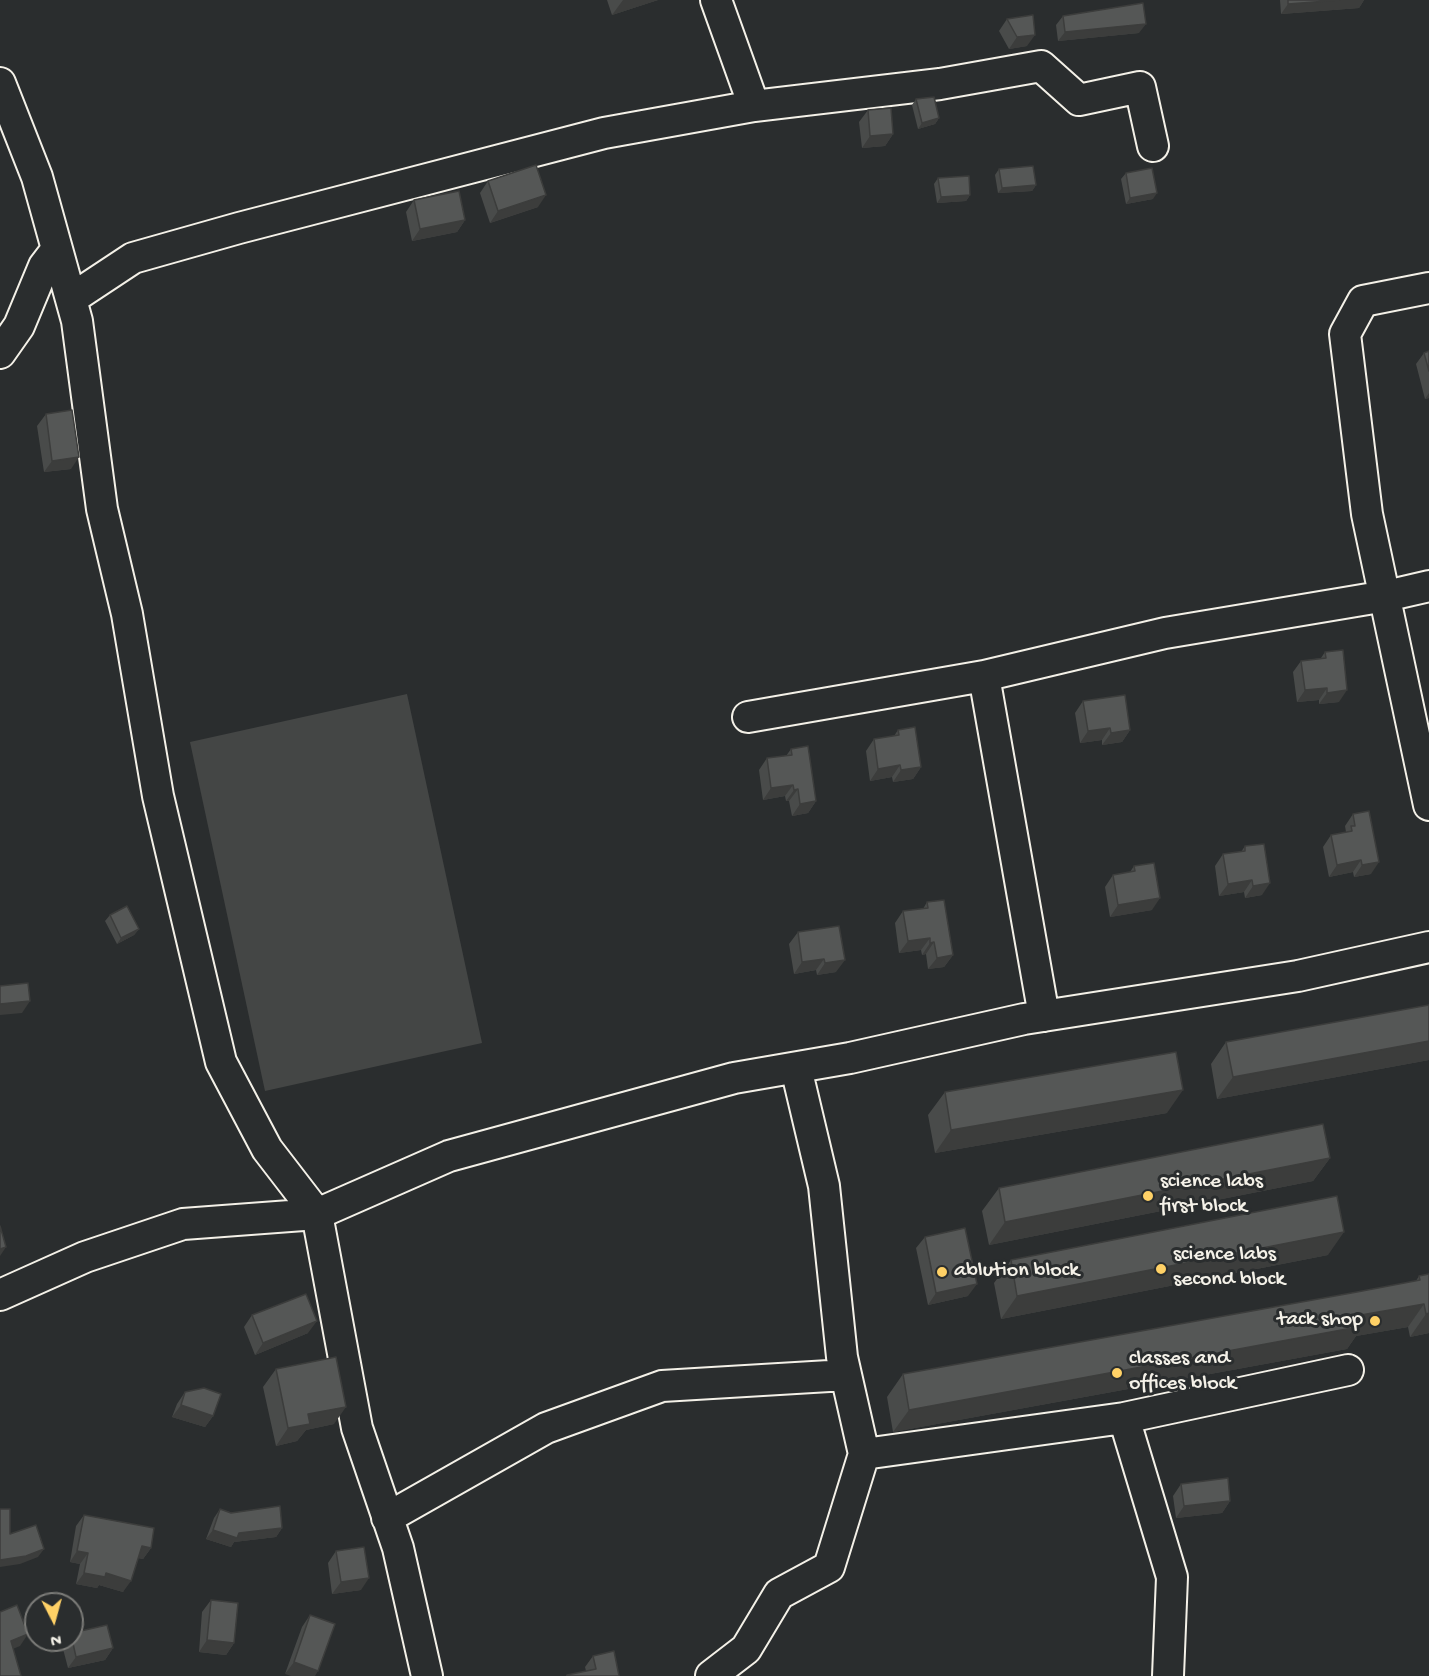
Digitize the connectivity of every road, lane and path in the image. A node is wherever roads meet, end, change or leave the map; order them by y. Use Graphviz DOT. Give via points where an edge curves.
graph roads {
  1 [pos="716,0"];
  2 [pos="0,83"];
  3 [pos="754,106"];
  4 [pos="1153,146"];
  5 [pos="57,249"];
  6 [pos="1429,288"];
  7 [pos="71,299"];
  8 [pos="0,353"];
  9 [pos="1429,586"];
  10 [pos="1386,596"];
  11 [pos="984,675"];
  12 [pos="748,717"];
  13 [pos="1429,805"];
  14 [pos="1429,947"];
  15 [pos="1044,1016"];
  16 [pos="796,1068"];
  17 [pos="317,1214"];
  18 [pos="0,1295"];
  19 [pos="1348,1370"];
  20 [pos="846,1375"];
  21 [pos="1124,1418"];
  22 [pos="864,1454"];
  23 [pos="387,1518"];
  24 [pos="427,1676"];
  25 [pos="711,1676"];
  26 [pos="1168,1676"];
  1 -- 3 [label="street"];
  2 -- 5 [label="street" via="37,177"];
  3 -- 4 [label="street" via="940,84 1041,66 1079,100 1140,87"];
  3 -- 7 [label="street" via="604,133 239,228 133,258"];
  5 -- 7 [label="street"];
  5 -- 8 [label="street" via="44,266 19,326"];
  6 -- 10 [label="street" via="1363,301 1345,334 1367,514"];
  7 -- 17 [label="street" via="102,509 127,614 158,796 221,1062 267,1149"];
  9 -- 10 [label="street"];
  10 -- 11 [label="street" via="1165,633"];
  10 -- 13 [label="street"];
  11 -- 12 [label="street"];
  11 -- 15 [label="street"];
  14 -- 15 [label="street" via="1298,975"];
  15 -- 16 [label="street"];
  16 -- 17 [label="street" via="734,1078 449,1156"];
  16 -- 20 [label="street" via="824,1186"];
  17 -- 18 [label="street" via="183,1224 85,1257"];
  17 -- 23 [label="street" via="357,1428"];
  19 -- 21 [label="street"];
  20 -- 22 [label="street"];
  20 -- 23 [label="street" via="662,1386 546,1428"];
  21 -- 22 [label="street"];
  21 -- 26 [label="street" via="1172,1577"];
  22 -- 25 [label="street" via="829,1567 779,1594 746,1649"];
  23 -- 24 [label="street" via="398,1548"];
}
